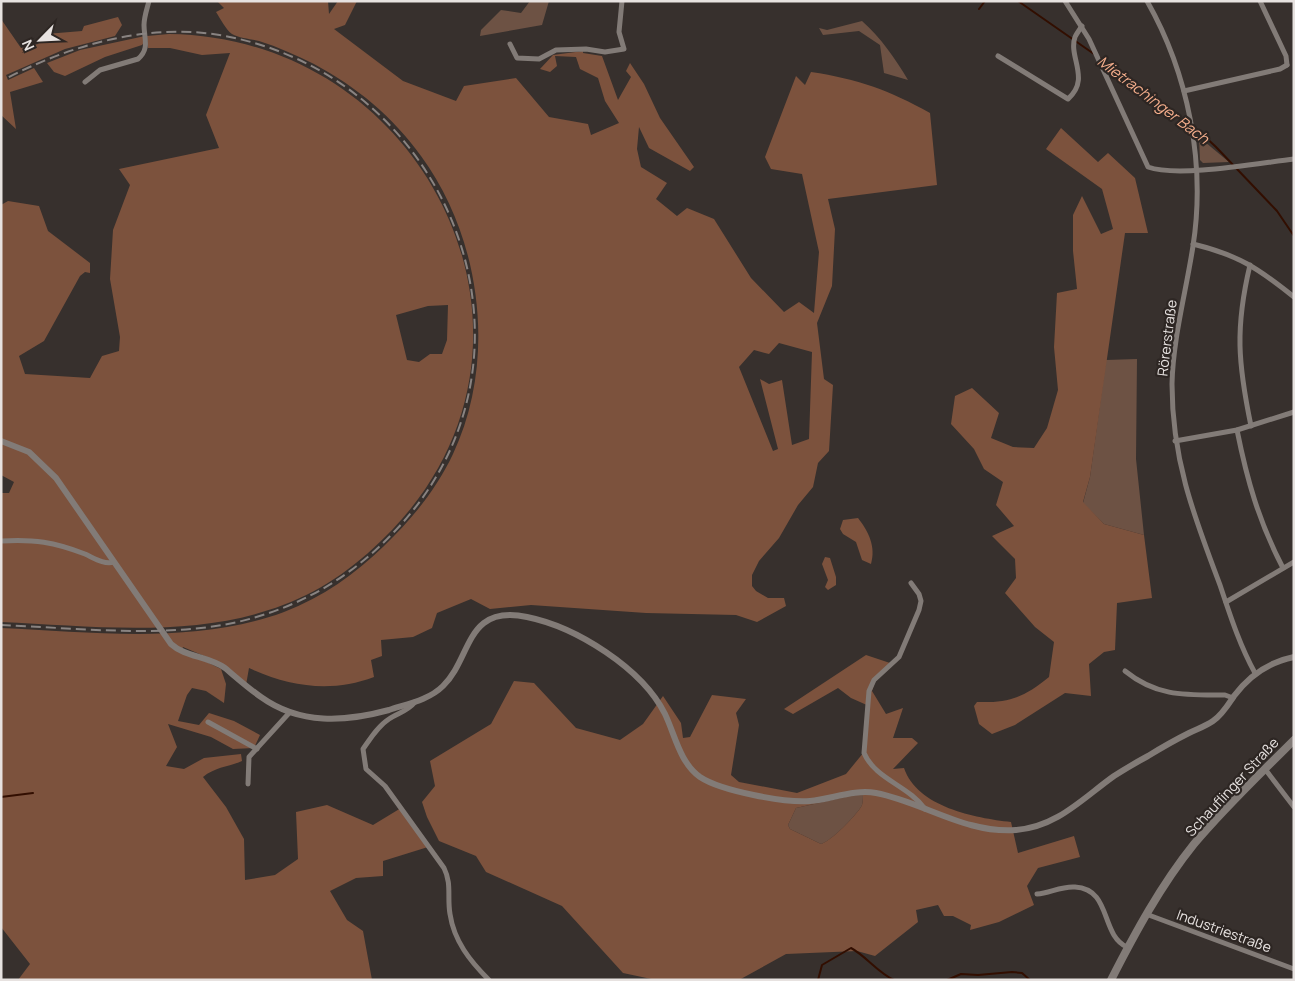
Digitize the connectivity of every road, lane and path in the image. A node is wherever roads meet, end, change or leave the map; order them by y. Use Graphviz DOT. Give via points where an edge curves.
graph roads {
  1 [pos="149,1"];
  2 [pos="622,1"];
  3 [pos="1065,1"];
  4 [pos="1147,1"];
  5 [pos="1260,1"];
  6 [pos="1082,26"];
  7 [pos="510,44"];
  8 [pos="998,56"];
  9 [pos="1286,64"];
  10 [pos="1294,66"];
  11 [pos="85,82"];
  12 [pos="1184,91"];
  13 [pos="1294,159"];
  14 [pos="1196,170"];
  15 [pos="1193,244"];
  16 [pos="1250,265"];
  17 [pos="1294,297"];
  18 [pos="1294,412"];
  19 [pos="1251,426"];
  20 [pos="1237,430"];
  21 [pos="1,441"];
  22 [pos="1175,441"];
  23 [pos="1,541"];
  24 [pos="114,562"];
  25 [pos="1294,562"];
  26 [pos="1283,568"];
  27 [pos="910,583"];
  28 [pos="1226,602"];
  29 [pos="1294,657"];
  30 [pos="1125,671"];
  31 [pos="1255,673"];
  32 [pos="1233,698"];
  33 [pos="415,702"];
  34 [pos="290,712"];
  35 [pos="208,722"];
  36 [pos="1294,740"];
  37 [pos="257,749"];
  38 [pos="1265,769"];
  39 [pos="248,784"];
  40 [pos="1294,807"];
  41 [pos="925,809"];
  42 [pos="1037,894"];
  43 [pos="1146,914"];
  44 [pos="1127,947"];
  45 [pos="1294,969"];
  46 [pos="489,980"];
  47 [pos="1111,980"];
  1 -- 11 [label="street" via="144,24 145,51 138,59 106,68"];
  2 -- 7 [label="street" via="619,32 624,49 605,52 556,50 539,59 517,58"];
  3 -- 6 [label="street"];
  4 -- 12 [label="street, Rörerstraße"];
  5 -- 9 [label="street" via="1286,56"];
  6 -- 8 [label="street" via="1075,38 1078,86 1068,99"];
  6 -- 14 [label="street" via="1148,167"];
  9 -- 10 [label="street"];
  9 -- 12 [label="street" via="1280,69"];
  12 -- 14 [label="street, Rörerstraße"];
  13 -- 14 [label="street"];
  14 -- 15 [label="street, Rörerstraße"];
  15 -- 16 [label="street" via="1233,255"];
  15 -- 22 [label="street, Rörerstraße" via="1174,356"];
  16 -- 17 [label="street"];
  16 -- 19 [label="street" via="1242,302 1239,363"];
  18 -- 19 [label="street"];
  19 -- 20 [label="street"];
  20 -- 22 [label="street"];
  20 -- 26 [label="street" via="1254,503"];
  21 -- 24 [label="street" via="29,452 47,467"];
  22 -- 28 [label="street, Rörerstraße" via="1185,489"];
  23 -- 24 [label="street" via="34,539 108,564"];
  24 -- 34 [label="street" via="175,648 222,666 261,698"];
  25 -- 26 [label="street"];
  26 -- 28 [label="street"];
  27 -- 41 [label="street" via="919,594 919,610 899,657 874,680 869,690 864,752 868,761"];
  28 -- 31 [label="street, Rörerstraße"];
  29 -- 31 [label="street" via="1270,664"];
  30 -- 32 [label="street" via="1158,691"];
  31 -- 32 [label="street"];
  32 -- 41 [label="street" via="1212,722 1113,777 1066,814 1041,824 1020,830 1003,830 953,822"];
  33 -- 34 [label="street" via="341,719 311,718"];
  33 -- 41 [label="street" via="448,682 465,646 482,626 499,617 527,617 585,640 631,672 659,704 689,766 709,782 788,800 874,793"];
  33 -- 46 [label="street" via="409,709 387,720 372,736 363,749 366,769 385,786 444,868 449,879 450,913 455,933 473,963"];
  34 -- 37 [label="street"];
  35 -- 37 [label="street"];
  36 -- 38 [label="main road, Schauflinger Straße"];
  37 -- 39 [label="street" via="248,757"];
  38 -- 40 [label="street"];
  38 -- 43 [label="main road, Schauflinger Straße" via="1194,845"];
  42 -- 44 [label="street" via="1060,887 1092,891 1100,900 1116,938"];
  43 -- 44 [label="main road, Schauflinger Straße"];
  43 -- 45 [label="street, Industriestraße"];
  44 -- 47 [label="main road, Schauflinger Straße"];
}
